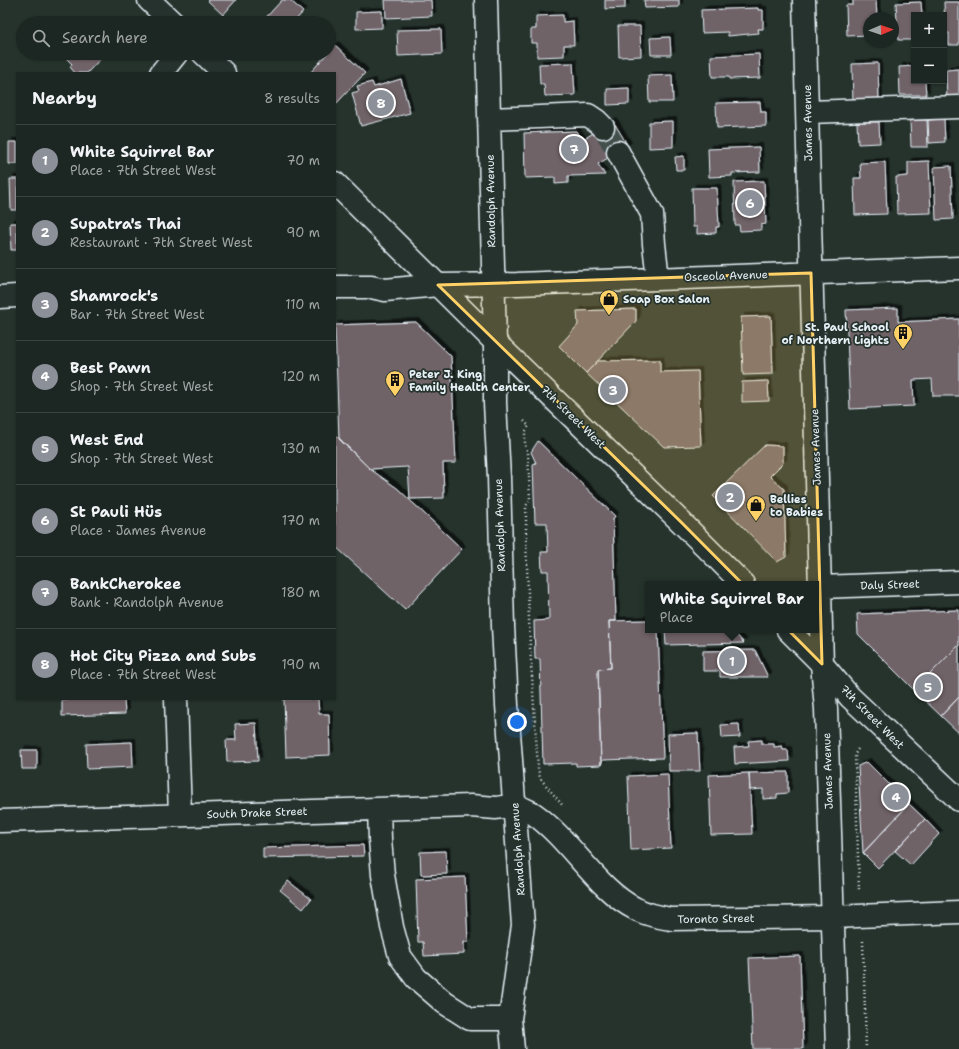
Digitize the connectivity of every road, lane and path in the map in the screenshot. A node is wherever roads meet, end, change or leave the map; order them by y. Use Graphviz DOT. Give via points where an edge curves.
graph roads {
  1 [pos="149,0"];
  2 [pos="486,0"];
  3 [pos="804,0"];
  4 [pos="166,16"];
  5 [pos="172,60"];
  6 [pos="210,60"];
  7 [pos="163,72"];
  8 [pos="223,72"];
  9 [pos="959,107"];
  10 [pos="808,112"];
  11 [pos="489,119"];
  12 [pos="602,127"];
  13 [pos="618,152"];
  14 [pos="336,184"];
  15 [pos="959,268"];
  16 [pos="811,273"];
  17 [pos="658,278"];
  18 [pos="494,284"];
  19 [pos="438,285"];
  20 [pos="336,287"];
  21 [pos="16,296"];
  22 [pos="0,297"];
  23 [pos="495,342"];
  24 [pos="524,421"];
  25 [pos="740,581"];
  26 [pos="959,582"];
  27 [pos="820,588"];
  28 [pos="791,633"];
  29 [pos="822,664"];
  30 [pos="176,700"];
  31 [pos="858,749"];
  32 [pos="959,800"];
  33 [pos="515,805"];
  34 [pos="379,809"];
  35 [pos="566,811"];
  36 [pos="180,815"];
  37 [pos="0,821"];
  38 [pos="859,891"];
  39 [pos="959,912"];
  40 [pos="832,917"];
  41 [pos="863,941"];
  42 [pos="510,1019"];
  43 [pos="513,1049"];
  44 [pos="837,1049"];
  45 [pos="866,1049"];
  1 -- 4 [label="street"];
  2 -- 11 [label="street, Randolph Avenue"];
  3 -- 10 [label="street, James Avenue"];
  5 -- 7 [label="street"];
  6 -- 8 [label="street"];
  9 -- 10 [label="street"];
  10 -- 16 [label="street, James Avenue"];
  11 -- 12 [label="street" via="588,115"];
  11 -- 18 [label="street, Randolph Avenue"];
  13 -- 17 [label="street" via="652,214"];
  14 -- 19 [label="street, 7th Street West"];
  15 -- 16 [label="street, Osceola Avenue"];
  16 -- 17 [label="street, Osceola Avenue"];
  16 -- 27 [label="street, James Avenue"];
  17 -- 18 [label="street, Osceola Avenue"];
  18 -- 19 [label="street, Osceola Avenue"];
  18 -- 23 [label="street, Randolph Avenue"];
  19 -- 20 [label="street" via="385,290 371,287"];
  19 -- 23 [label="street, 7th Street West"];
  21 -- 22 [label="street"];
  23 -- 25 [label="street, 7th Street West"];
  23 -- 33 [label="street, Randolph Avenue" via="503,626"];
  24 -- 35 [label="path" via="529,426 525,432 530,500 526,506 526,538 538,768 540,778"];
  26 -- 27 [label="street, Daly Street"];
  27 -- 29 [label="street, James Avenue"];
  28 -- 29 [label="street, 7th Street West"];
  29 -- 32 [label="street, 7th Street West" via="850,697"];
  29 -- 40 [label="street, James Avenue" via="826,709"];
  30 -- 36 [label="street"];
  31 -- 38 [label="path" via="855,754"];
  33 -- 34 [label="street, South Drake Street" via="496,808 471,806"];
  33 -- 40 [label="street, Toronto Street" via="533,813 561,838 620,900 651,916 671,919"];
  33 -- 42 [label="street, Randolph Avenue" via="523,925"];
  34 -- 36 [label="street, South Drake Street"];
  34 -- 42 [label="street" via="383,876 400,956 416,978 445,1003 470,1019"];
  36 -- 37 [label="street, South Drake Street"];
  39 -- 40 [label="street, Toronto Street"];
  40 -- 44 [label="street, James Avenue"];
  41 -- 45 [label="path"];
  42 -- 43 [label="street, Randolph Avenue"];
}
